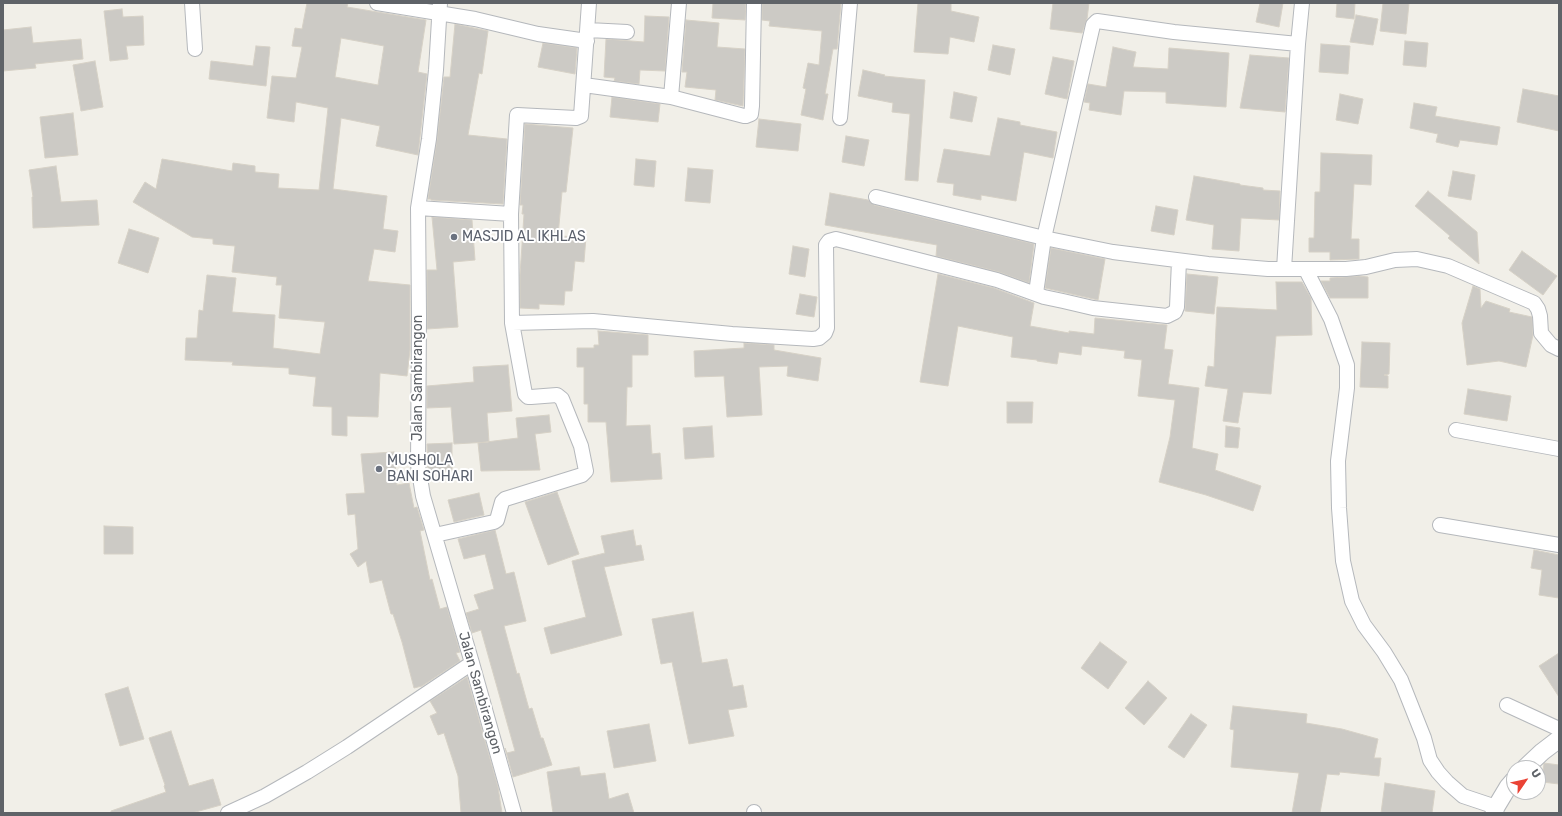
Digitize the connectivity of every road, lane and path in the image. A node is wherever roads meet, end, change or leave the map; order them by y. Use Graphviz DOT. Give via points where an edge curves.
graph roads {
  1 [pos="192,3"];
  2 [pos="376,3"];
  3 [pos="589,3"];
  4 [pos="678,3"];
  5 [pos="754,3"];
  6 [pos="850,3"];
  7 [pos="1302,3"];
  8 [pos="439,8"];
  9 [pos="626,32"];
  10 [pos="588,36"];
  11 [pos="1298,44"];
  12 [pos="195,49"];
  13 [pos="584,85"];
  14 [pos="671,97"];
  15 [pos="840,118"];
  16 [pos="876,197"];
  17 [pos="418,208"];
  18 [pos="511,214"];
  19 [pos="1044,238"];
  20 [pos="1179,261"];
  21 [pos="1284,269"];
  22 [pos="1306,270"];
  23 [pos="1036,293"];
  24 [pos="512,323"];
  25 [pos="1559,349"];
  26 [pos="1456,430"];
  27 [pos="1559,449"];
  28 [pos="1440,525"];
  29 [pos="435,535"];
  30 [pos="1559,545"];
  31 [pos="472,663"];
  32 [pos="1507,705"];
  33 [pos="1559,729"];
  34 [pos="1559,739"];
  35 [pos="1534,760"];
  36 [pos="1506,791"];
  37 [pos="1495,810"];
  38 [pos="228,813"];
  39 [pos="514,813"];
  1 -- 12 [label="street"];
  2 -- 8 [label="street"];
  3 -- 10 [label="street"];
  4 -- 14 [label="street"];
  5 -- 14 [label="street" via="752,106 749,116"];
  6 -- 15 [label="street"];
  7 -- 11 [label="street"];
  8 -- 10 [label="street" via="538,34"];
  8 -- 17 [label="street, Jalan Sambirangon" via="429,139"];
  9 -- 10 [label="street"];
  10 -- 13 [label="street"];
  11 -- 19 [label="street" via="1095,22 1089,36"];
  11 -- 21 [label="street"];
  13 -- 14 [label="street"];
  13 -- 18 [label="street" via="580,117 517,115"];
  16 -- 19 [label="street"];
  17 -- 18 [label="street"];
  17 -- 29 [label="street, Jalan Sambirangon" via="418,465 423,496"];
  18 -- 24 [label="street"];
  19 -- 20 [label="street" via="1113,252"];
  19 -- 23 [label="street"];
  20 -- 21 [label="street"];
  20 -- 23 [label="street" via="1177,307 1175,312 1167,316 1093,308"];
  21 -- 22 [label="street"];
  22 -- 25 [label="street" via="1346,269 1405,259 1418,259 1448,266 1534,303 1540,316 1541,333"];
  22 -- 37 [label="street" via="1331,319 1347,365 1347,388 1338,461 1338,492 1342,561 1352,601 1364,625 1401,680 1430,760 1438,772 1463,796"];
  23 -- 24 [label="street" via="997,280 836,239 826,245 827,328 825,333 813,340 593,321"];
  24 -- 29 [label="street" via="525,394 528,397 560,396 579,440 586,471 582,475 505,499 494,522"];
  26 -- 27 [label="street"];
  28 -- 30 [label="street"];
  29 -- 31 [label="street, Jalan Sambirangon"];
  31 -- 38 [label="street" via="347,748 265,796"];
  31 -- 39 [label="street, Jalan Sambirangon"];
  32 -- 33 [label="street"];
  34 -- 35 [label="street"];
  36 -- 37 [label="street"];
}
